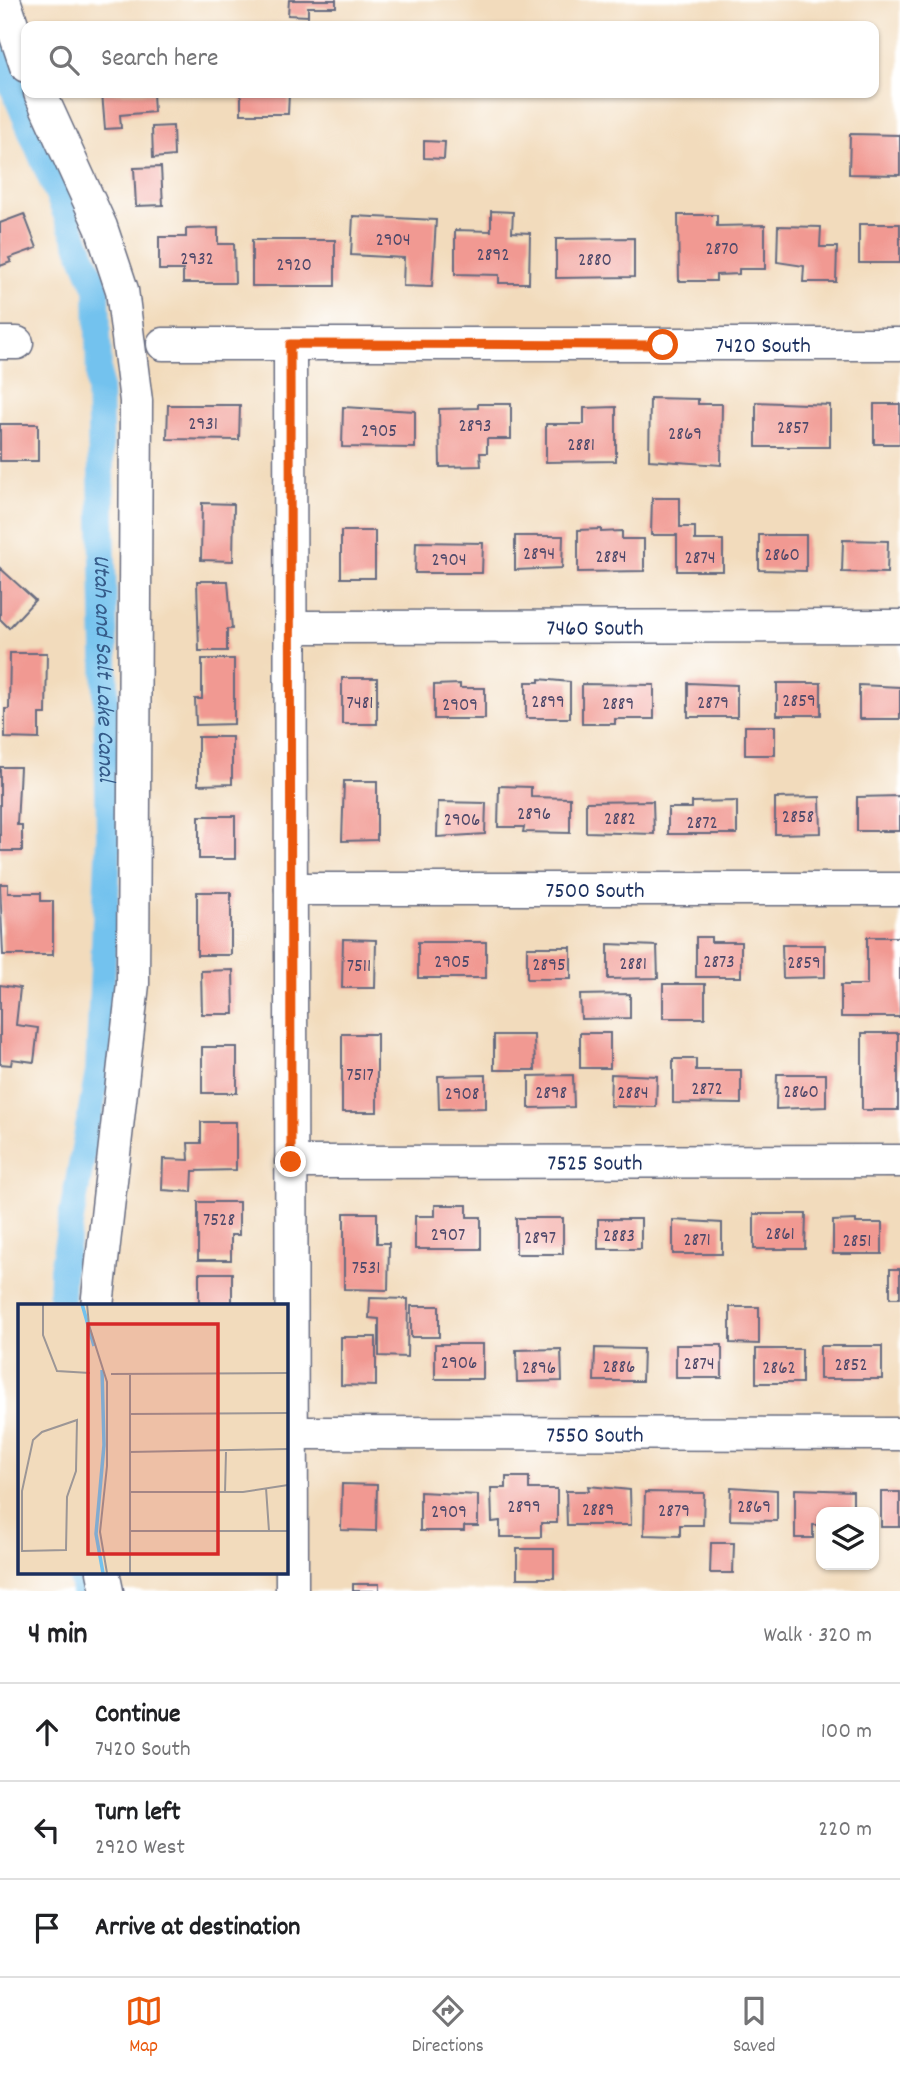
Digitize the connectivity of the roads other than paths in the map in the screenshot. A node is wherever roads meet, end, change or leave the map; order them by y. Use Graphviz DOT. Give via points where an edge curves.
graph roads {
  1 [pos="4,0"];
  2 [pos="21,51"];
  3 [pos="42,98"];
  4 [pos="163,344"];
  5 [pos="290,344"];
  6 [pos="900,344"];
  7 [pos="900,626"];
  8 [pos="291,627"];
  9 [pos="291,889"];
  10 [pos="900,889"];
  11 [pos="900,1161"];
  12 [pos="291,1162"];
  13 [pos="97,1304"];
  14 [pos="291,1433"];
  15 [pos="900,1434"];
  16 [pos="292,1591"];
  1 -- 2 [label="street"];
  3 -- 13 [label="street" via="101,227 122,290 136,401 132,984"];
  4 -- 5 [label="street, 7420 South"];
  5 -- 6 [label="street, 7420 South"];
  5 -- 8 [label="street"];
  7 -- 8 [label="street, 7460 South"];
  8 -- 9 [label="street"];
  9 -- 10 [label="street, 7500 South"];
  9 -- 12 [label="street"];
  11 -- 12 [label="street, 7525 South"];
  12 -- 14 [label="street"];
  14 -- 15 [label="street, 7550 South"];
  14 -- 16 [label="street"];
}
